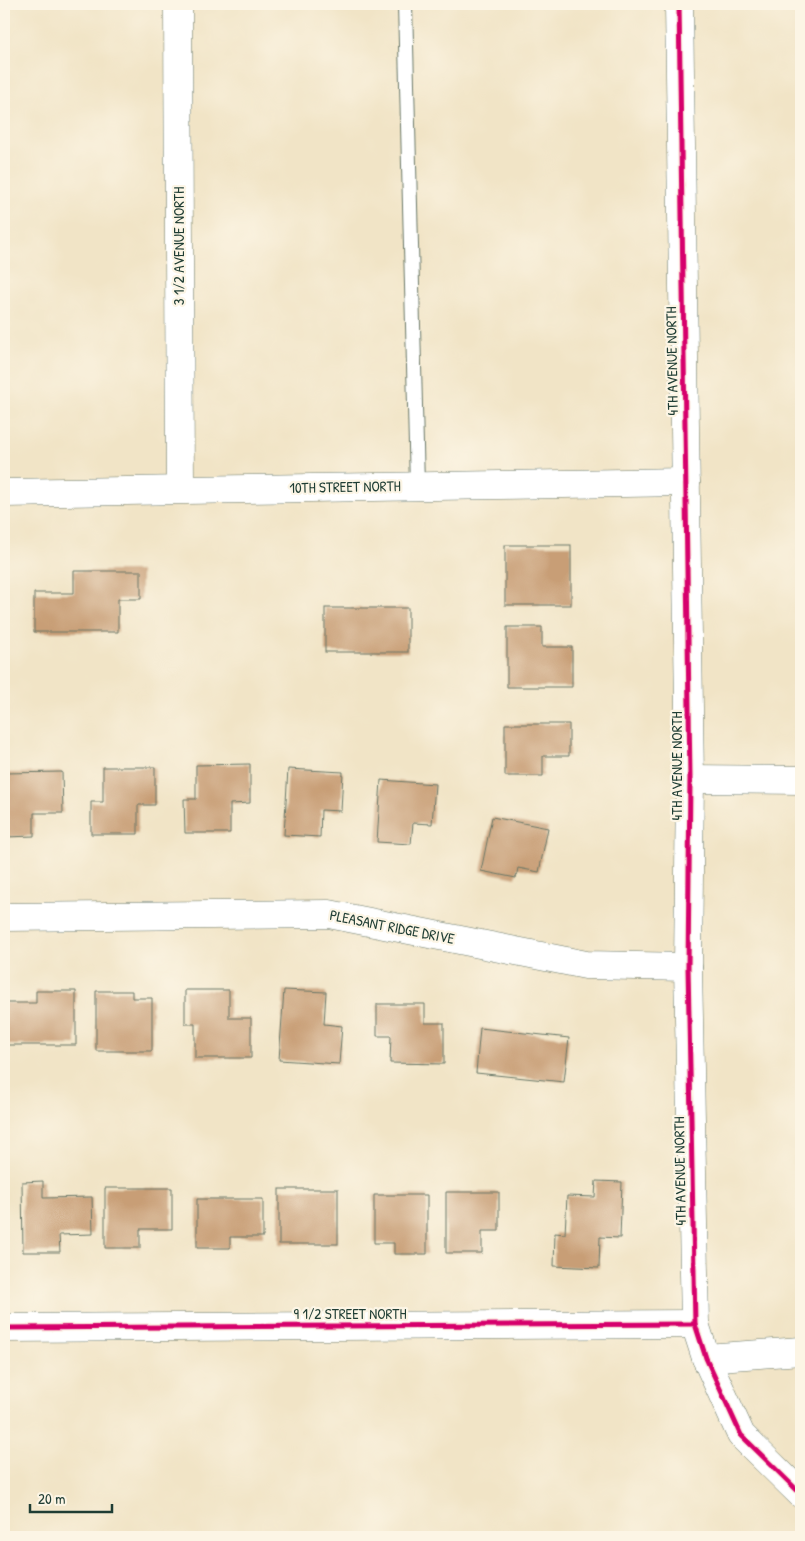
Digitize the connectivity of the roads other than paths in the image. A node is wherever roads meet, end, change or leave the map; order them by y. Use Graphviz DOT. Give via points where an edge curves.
graph roads {
  1 [pos="178,4"];
  2 [pos="405,4"];
  3 [pos="679,4"];
  4 [pos="686,482"];
  5 [pos="417,486"];
  6 [pos="180,489"];
  7 [pos="4,493"];
  8 [pos="690,779"];
  9 [pos="801,780"];
  10 [pos="4,917"];
  11 [pos="688,967"];
  12 [pos="696,1324"];
  13 [pos="4,1328"];
  14 [pos="801,1351"];
  15 [pos="706,1358"];
  16 [pos="801,1494"];
  1 -- 6 [label="street, 3 1/2 AVENUE NORTH"];
  2 -- 5 [label="lane"];
  3 -- 4 [label="street, 4TH AVENUE NORTH"];
  4 -- 5 [label="street, 10TH STREET NORTH"];
  4 -- 8 [label="street, 4TH AVENUE NORTH"];
  5 -- 6 [label="street, 10TH STREET NORTH"];
  6 -- 7 [label="street, 10TH STREET NORTH"];
  8 -- 9 [label="street"];
  8 -- 11 [label="street, 4TH AVENUE NORTH"];
  10 -- 11 [label="street, PLEASANT RIDGE DRIVE" via="329,914 586,965"];
  11 -- 12 [label="street, 4TH AVENUE NORTH"];
  12 -- 13 [label="street, 9 1/2 STREET NORTH"];
  12 -- 15 [label="street, 4TH AVENUE NORTH"];
  14 -- 15 [label="street"];
  15 -- 16 [label="street, 4TH AVENUE NORTH" via="741,1435"];
}
